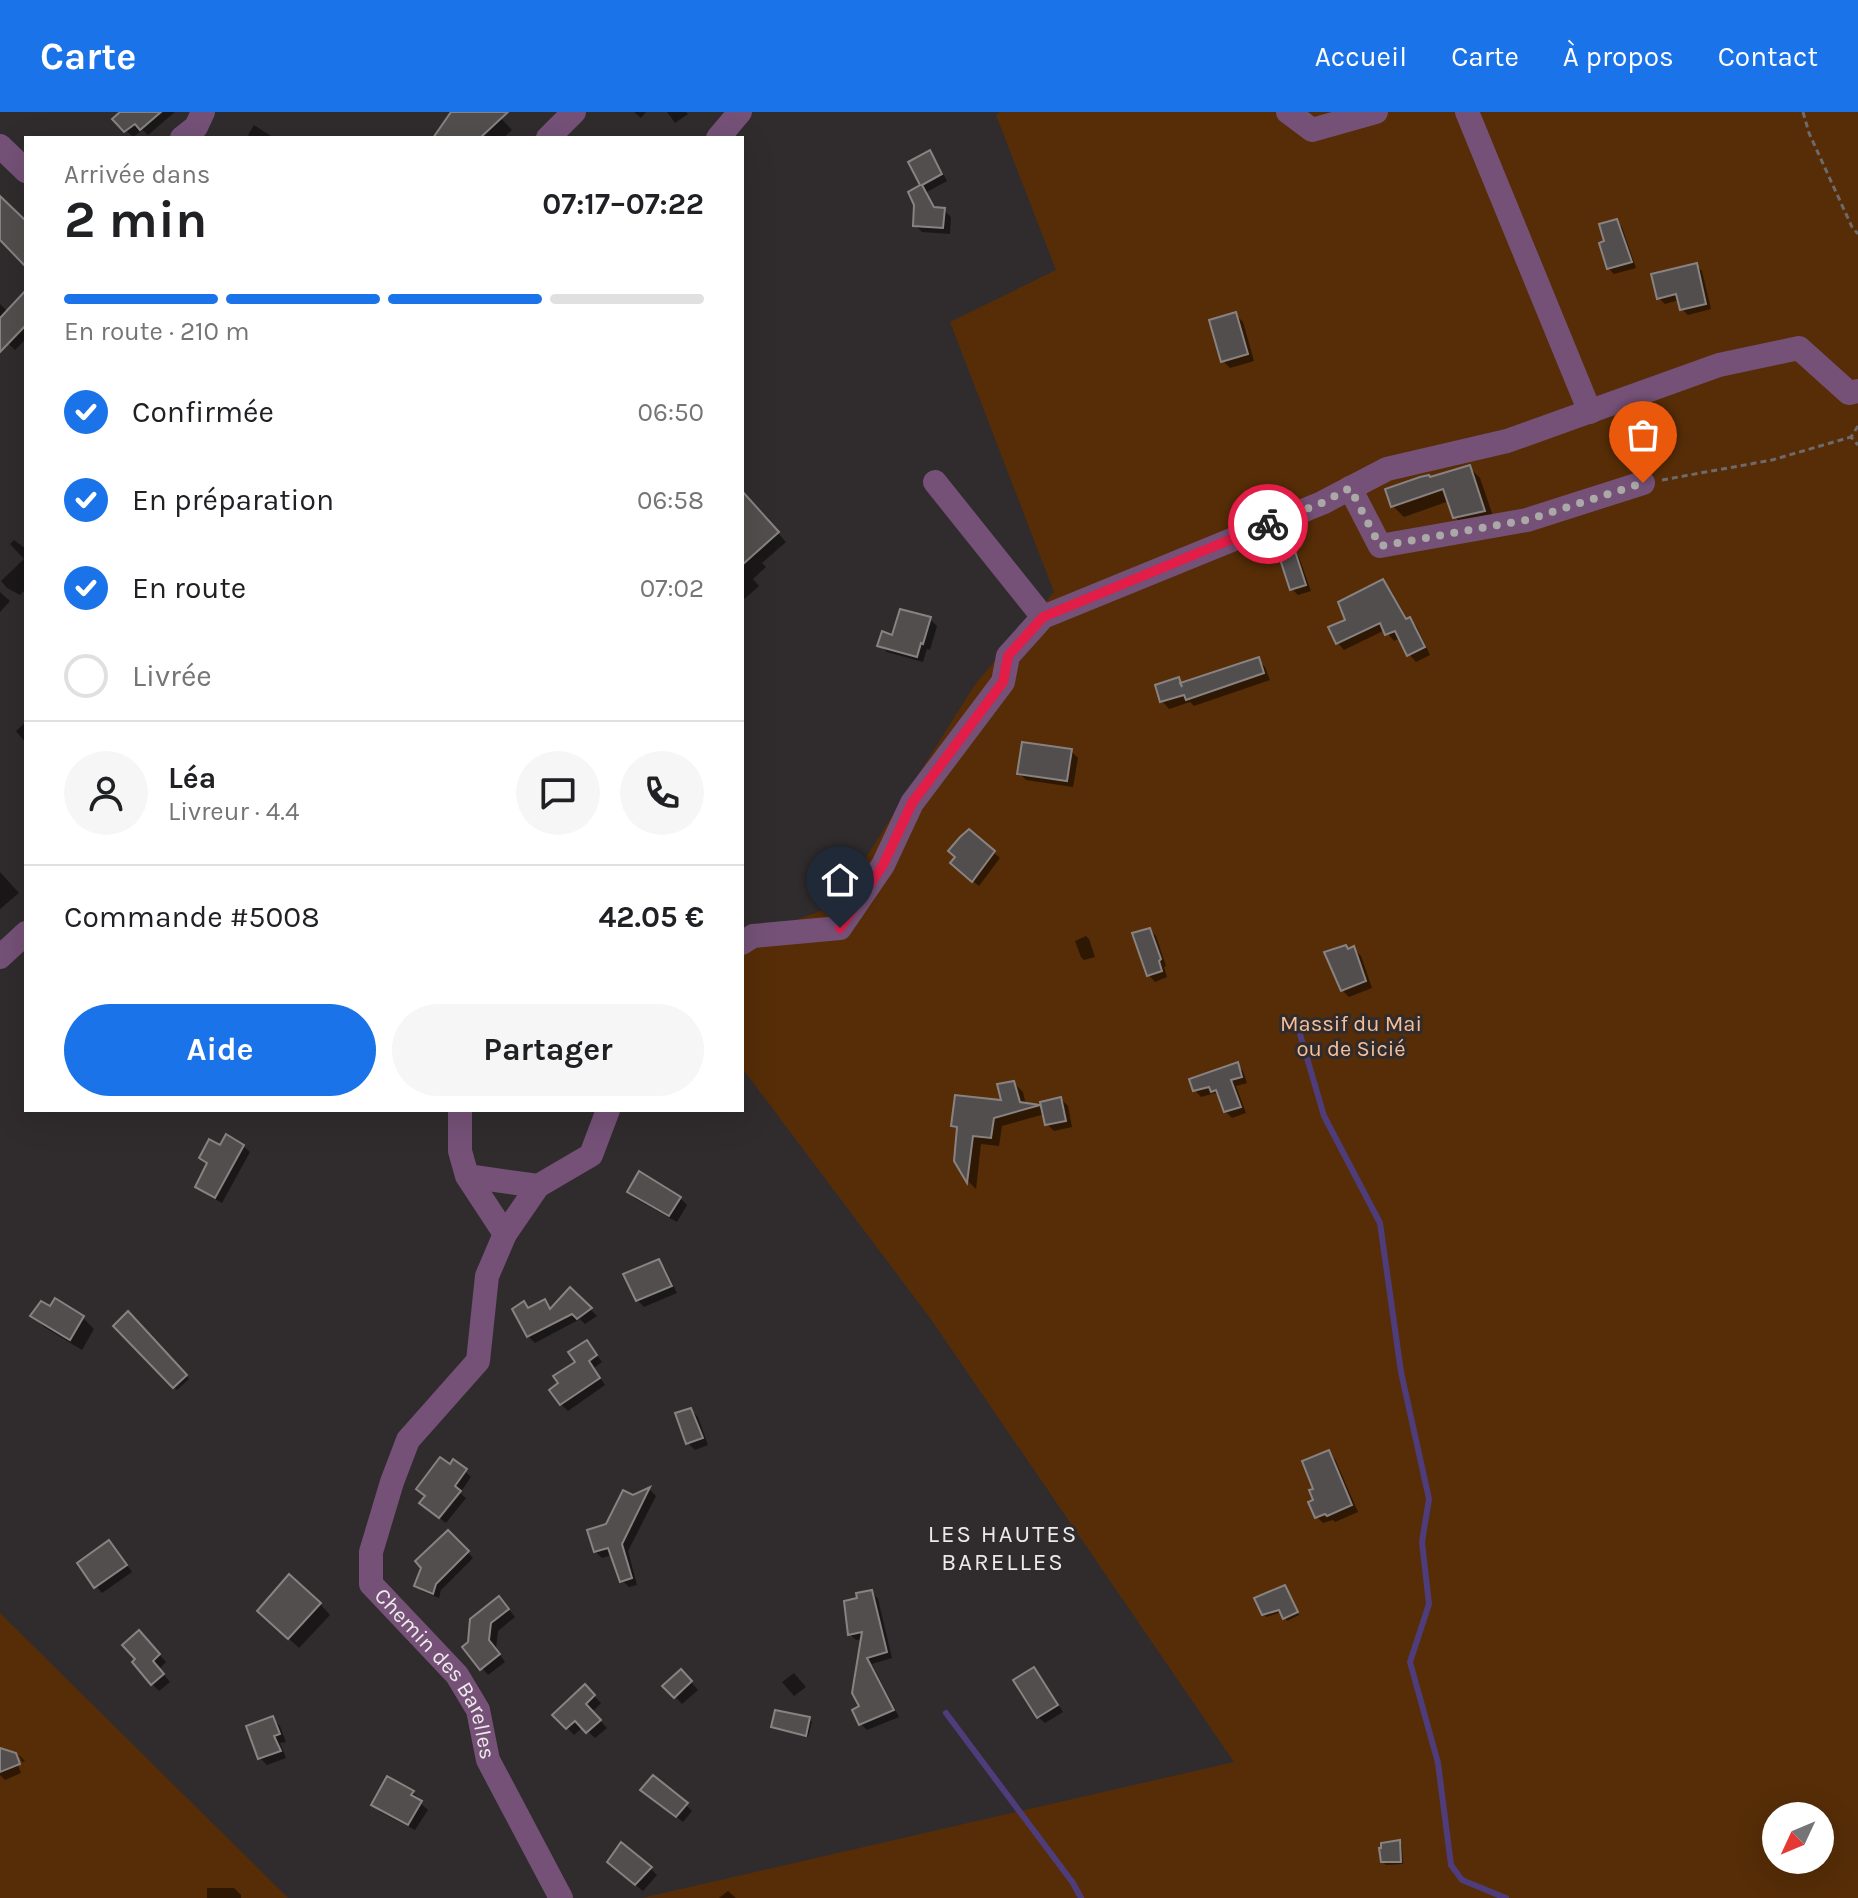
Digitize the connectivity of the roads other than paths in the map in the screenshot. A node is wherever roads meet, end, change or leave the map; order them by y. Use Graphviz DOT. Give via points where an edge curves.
graph roads {
  1 [pos="203,112"];
  2 [pos="574,112"];
  3 [pos="1288,112"];
  4 [pos="1376,112"];
  5 [pos="1467,112"];
  6 [pos="185,136"];
  7 [pos="550,136"];
  8 [pos="0,146"];
  9 [pos="24,169"];
  10 [pos="1858,391"];
  11 [pos="1590,412"];
  12 [pos="935,482"];
  13 [pos="1643,483"];
  14 [pos="1350,488"];
  15 [pos="1043,617"];
  16 [pos="24,935"];
  17 [pos="744,942"];
  18 [pos="0,957"];
  19 [pos="460,1112"];
  20 [pos="607,1112"];
  21 [pos="467,1176"];
  22 [pos="538,1186"];
  23 [pos="505,1234"];
  24 [pos="561,1898"];
  1 -- 6 [label="street"];
  2 -- 7 [label="street"];
  3 -- 4 [label="street" via="1312,130"];
  5 -- 11 [label="street"];
  8 -- 9 [label="street"];
  10 -- 11 [label="street" via="1849,393 1799,348 1719,365"];
  11 -- 14 [label="street" via="1507,441 1387,469"];
  12 -- 15 [label="street"];
  13 -- 14 [label="street" via="1527,520 1380,546"];
  14 -- 15 [label="street"];
  15 -- 17 [label="street" via="1008,656 1003,682 912,803 883,865 840,928 753,936"];
  16 -- 18 [label="street"];
  19 -- 21 [label="street" via="460,1151"];
  20 -- 22 [label="street" via="591,1155"];
  21 -- 22 [label="street"];
  21 -- 23 [label="street"];
  22 -- 23 [label="street, Chemin des Barelles"];
  23 -- 24 [label="street, Chemin des Barelles" via="487,1276 478,1361 408,1440 371,1552 371,1584 457,1675 478,1710 488,1760"];
}
